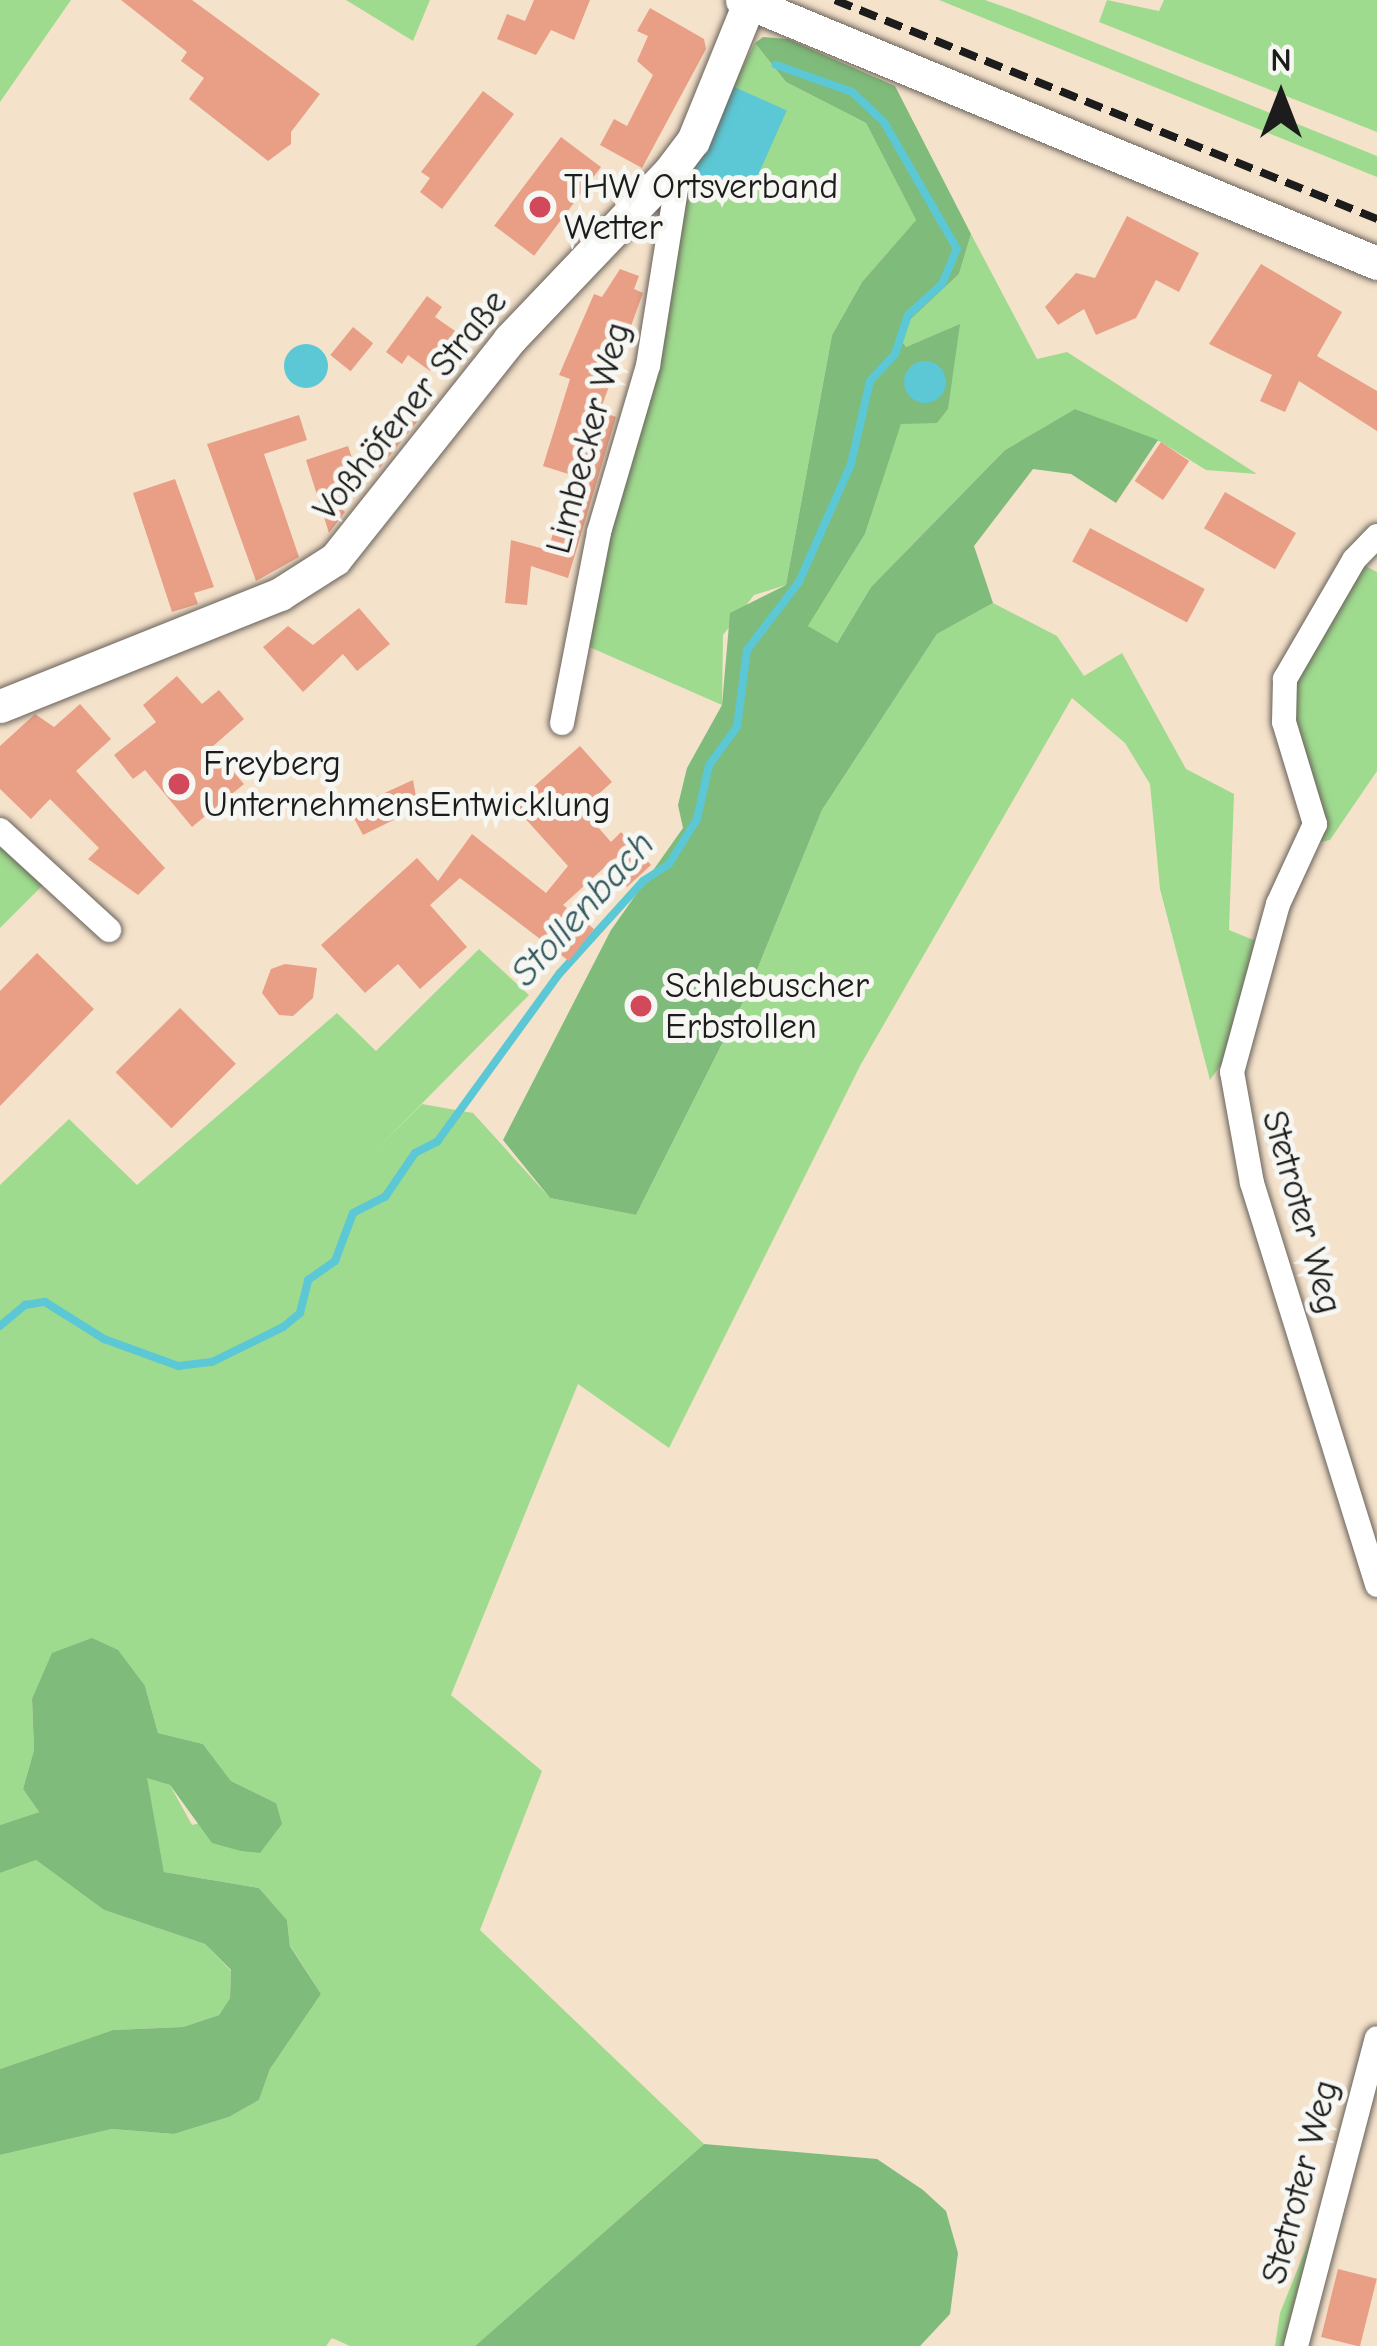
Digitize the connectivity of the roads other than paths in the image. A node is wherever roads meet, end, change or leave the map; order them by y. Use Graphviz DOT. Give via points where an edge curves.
graph roads {
  1 [pos="746,1"];
  2 [pos="670,171"];
  3 [pos="1377,262"];
  4 [pos="1377,536"];
  5 [pos="0,706"];
  6 [pos="562,723"];
  7 [pos="0,830"];
  8 [pos="109,929"];
  9 [pos="1377,1585"];
  10 [pos="1377,2038"];
  11 [pos="1296,2346"];
  1 -- 2 [label="street, Voßhöfener Straße" via="693,141"];
  1 -- 3 [label="street"];
  2 -- 5 [label="street, Voßhöfener Straße" via="509,340 335,559 280,594"];
  2 -- 6 [label="street, Limbecker Weg" via="676,182 648,366 598,532"];
  4 -- 9 [label="street, Stetroter Weg" via="1354,560 1285,679 1284,722 1315,824 1278,904 1232,1072 1252,1183"];
  7 -- 8 [label="street"];
  10 -- 11 [label="street, Stetroter Weg"];
}
